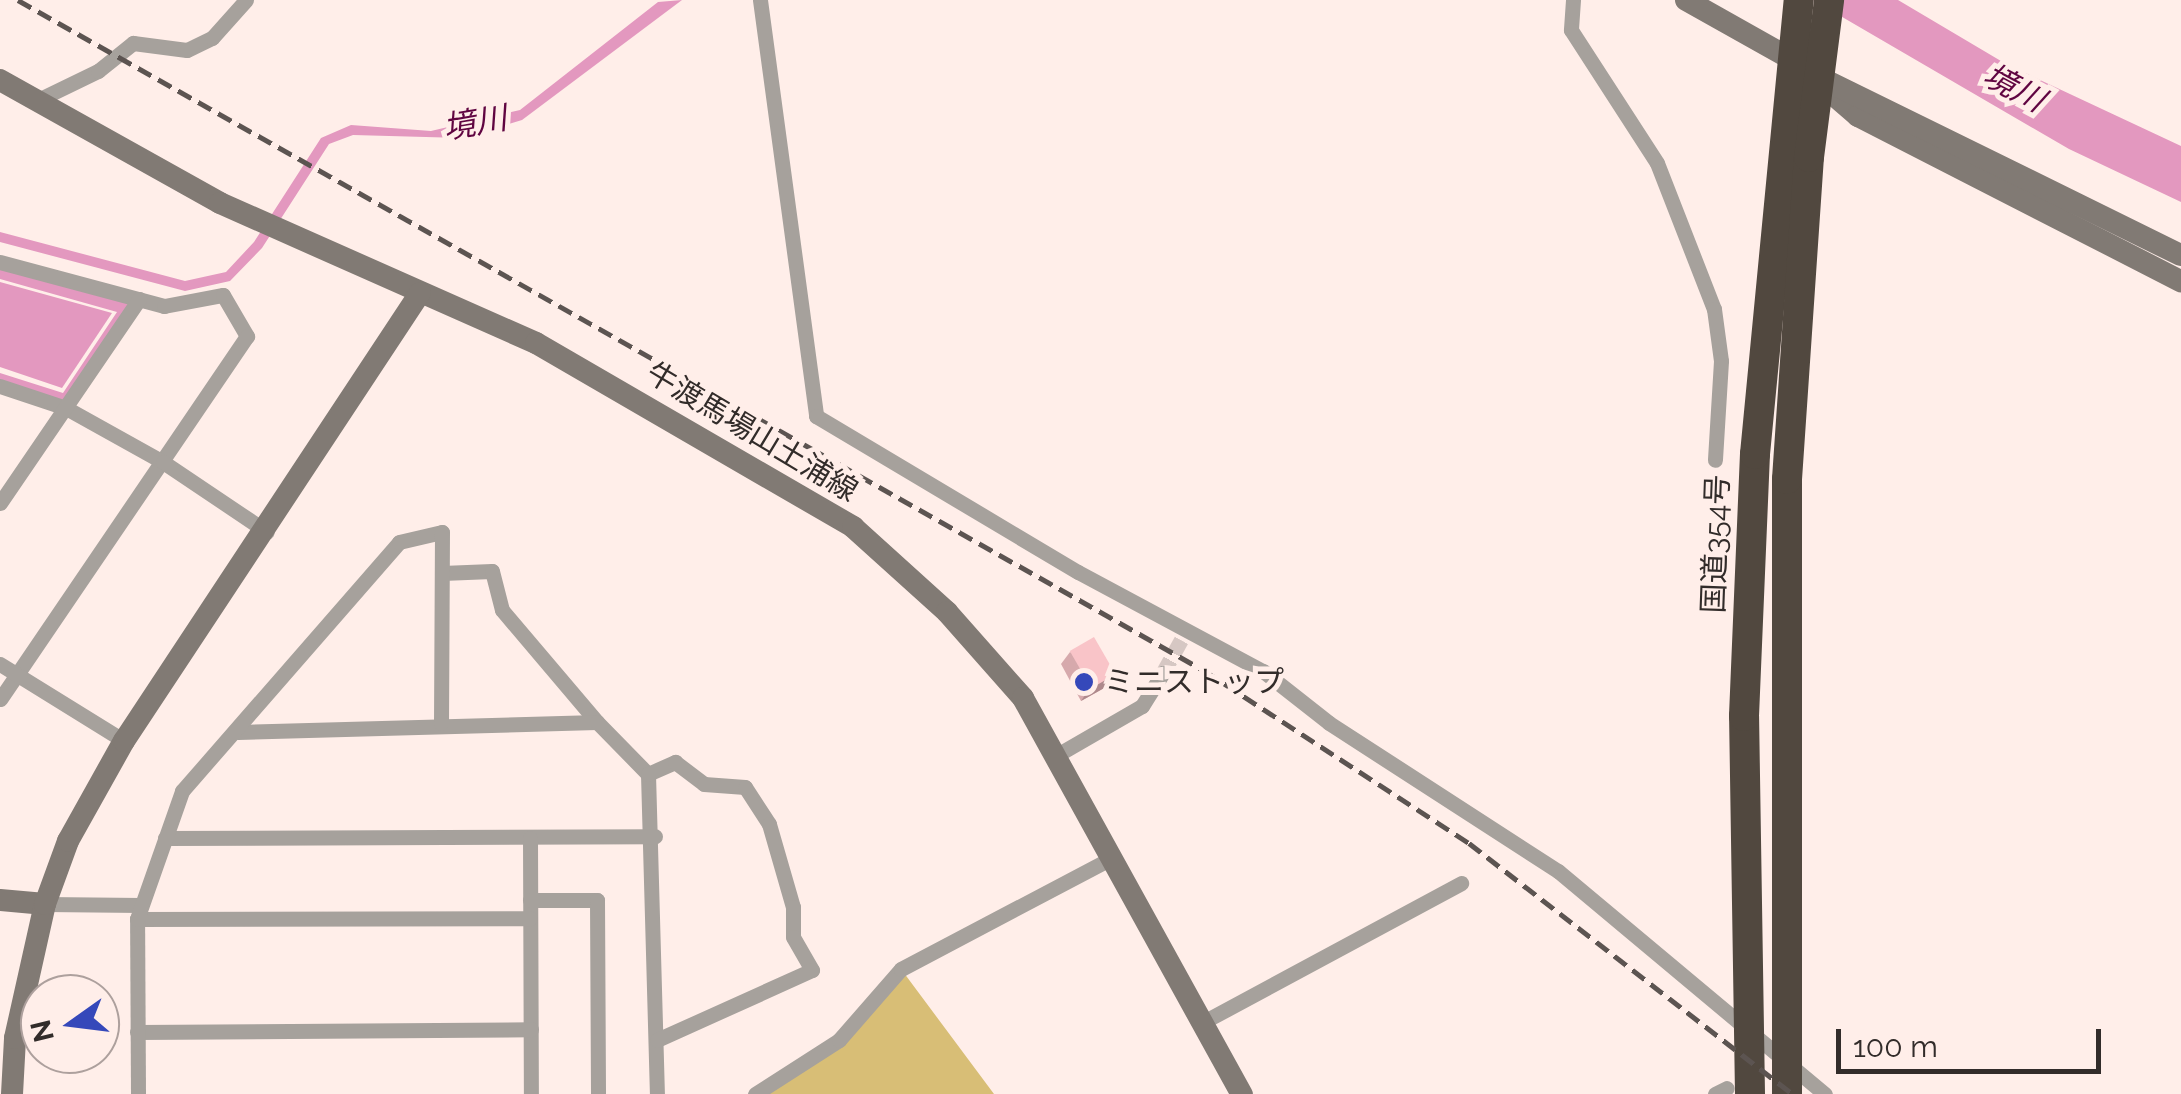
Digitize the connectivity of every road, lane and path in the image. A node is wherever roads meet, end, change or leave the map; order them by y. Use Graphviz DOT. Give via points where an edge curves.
graph roads {
  1 [pos="246,0"];
  2 [pos="760,0"];
  3 [pos="1573,0"];
  4 [pos="1686,0"];
  5 [pos="1829,0"];
  6 [pos="1798,10"];
  7 [pos="1793,60"];
  8 [pos="1819,78"];
  9 [pos="0,80"];
  10 [pos="38,100"];
  11 [pos="2181,255"];
  12 [pos="0,262"];
  13 [pos="2181,281"];
  14 [pos="420,293"];
  15 [pos="139,299"];
  16 [pos="0,386"];
  17 [pos="66,408"];
  18 [pos="1715,460"];
  19 [pos="163,462"];
  20 [pos="0,503"];
  21 [pos="266,532"];
  22 [pos="442,573"];
  23 [pos="0,664"];
  24 [pos="1163,673"];
  25 [pos="16,675"];
  26 [pos="0,699"];
  27 [pos="597,722"];
  28 [pos="442,724"];
  29 [pos="238,732"];
  30 [pos="124,740"];
  31 [pos="1056,755"];
  32 [pos="648,774"];
  33 [pos="655,836"];
  34 [pos="165,838"];
  35 [pos="530,838"];
  36 [pos="1113,858"];
  37 [pos="1462,883"];
  38 [pos="0,900"];
  39 [pos="530,900"];
  40 [pos="45,904"];
  41 [pos="139,912"];
  42 [pos="530,918"];
  43 [pos="1205,1021"];
  44 [pos="531,1030"];
  45 [pos="137,1032"];
  46 [pos="8,1038"];
  47 [pos="657,1040"];
  48 [pos="1731,1092"];
  49 [pos="12,1094"];
  50 [pos="138,1094"];
  51 [pos="531,1094"];
  52 [pos="598,1094"];
  53 [pos="657,1094"];
  54 [pos="755,1094"];
  55 [pos="1242,1094"];
  56 [pos="1787,1094"];
  57 [pos="1825,1094"];
  1 -- 10 [label="street" via="212,38 187,50 133,43 98,71"];
  2 -- 57 [label="street" via="816,416 1183,632 1558,871"];
  3 -- 18 [label="street" via="1571,30 1657,163 1714,309 1721,361"];
  4 -- 7 [label="street"];
  5 -- 8 [label="highway"];
  6 -- 7 [label="highway, 国道354号"];
  7 -- 8 [label="street"];
  7 -- 48 [label="highway, 国道354号" via="1755,454 1744,716 1747,914"];
  8 -- 11 [label="street"];
  8 -- 13 [label="street" via="1858,116"];
  8 -- 56 [label="highway" via="1786,499"];
  9 -- 10 [label="street, 牛渡馬場山土浦線"];
  10 -- 14 [label="street, 牛渡馬場山土浦線" via="220,203"];
  12 -- 15 [label="street"];
  14 -- 21 [label="street"];
  14 -- 31 [label="street, 牛渡馬場山土浦線" via="619,388 854,527 994,660"];
  15 -- 17 [label="street"];
  15 -- 19 [label="street" via="182,306 223,295 246,336"];
  16 -- 17 [label="street"];
  17 -- 19 [label="street"];
  17 -- 20 [label="street"];
  19 -- 21 [label="street"];
  19 -- 25 [label="street"];
  21 -- 30 [label="street"];
  22 -- 27 [label="street" via="492,571 502,610"];
  22 -- 28 [label="street"];
  22 -- 29 [label="street" via="442,532 399,542"];
  23 -- 25 [label="street"];
  24 -- 31 [label="street" via="1142,706"];
  25 -- 26 [label="street"];
  25 -- 30 [label="street"];
  27 -- 28 [label="street"];
  27 -- 32 [label="street"];
  28 -- 29 [label="street"];
  29 -- 34 [label="street" via="182,791"];
  30 -- 40 [label="street" via="68,840"];
  31 -- 36 [label="street, 牛渡馬場山土浦線"];
  32 -- 33 [label="street"];
  32 -- 47 [label="street" via="675,762 704,784 745,787 769,824 794,908 793,938 812,970"];
  33 -- 35 [label="street"];
  33 -- 47 [label="street"];
  34 -- 35 [label="street"];
  34 -- 41 [label="street"];
  35 -- 39 [label="street"];
  36 -- 43 [label="street, 牛渡馬場山土浦線"];
  36 -- 54 [label="street" via="901,969 839,1040"];
  37 -- 43 [label="street"];
  38 -- 40 [label="street"];
  39 -- 42 [label="street"];
  39 -- 52 [label="street" via="596,900"];
  40 -- 41 [label="street"];
  40 -- 46 [label="street"];
  41 -- 42 [label="street"];
  41 -- 45 [label="street"];
  42 -- 44 [label="street"];
  43 -- 55 [label="street, 牛渡馬場山土浦線"];
  44 -- 45 [label="street"];
  44 -- 51 [label="street"];
  45 -- 50 [label="street"];
  46 -- 49 [label="street"];
  47 -- 53 [label="street"];
}
